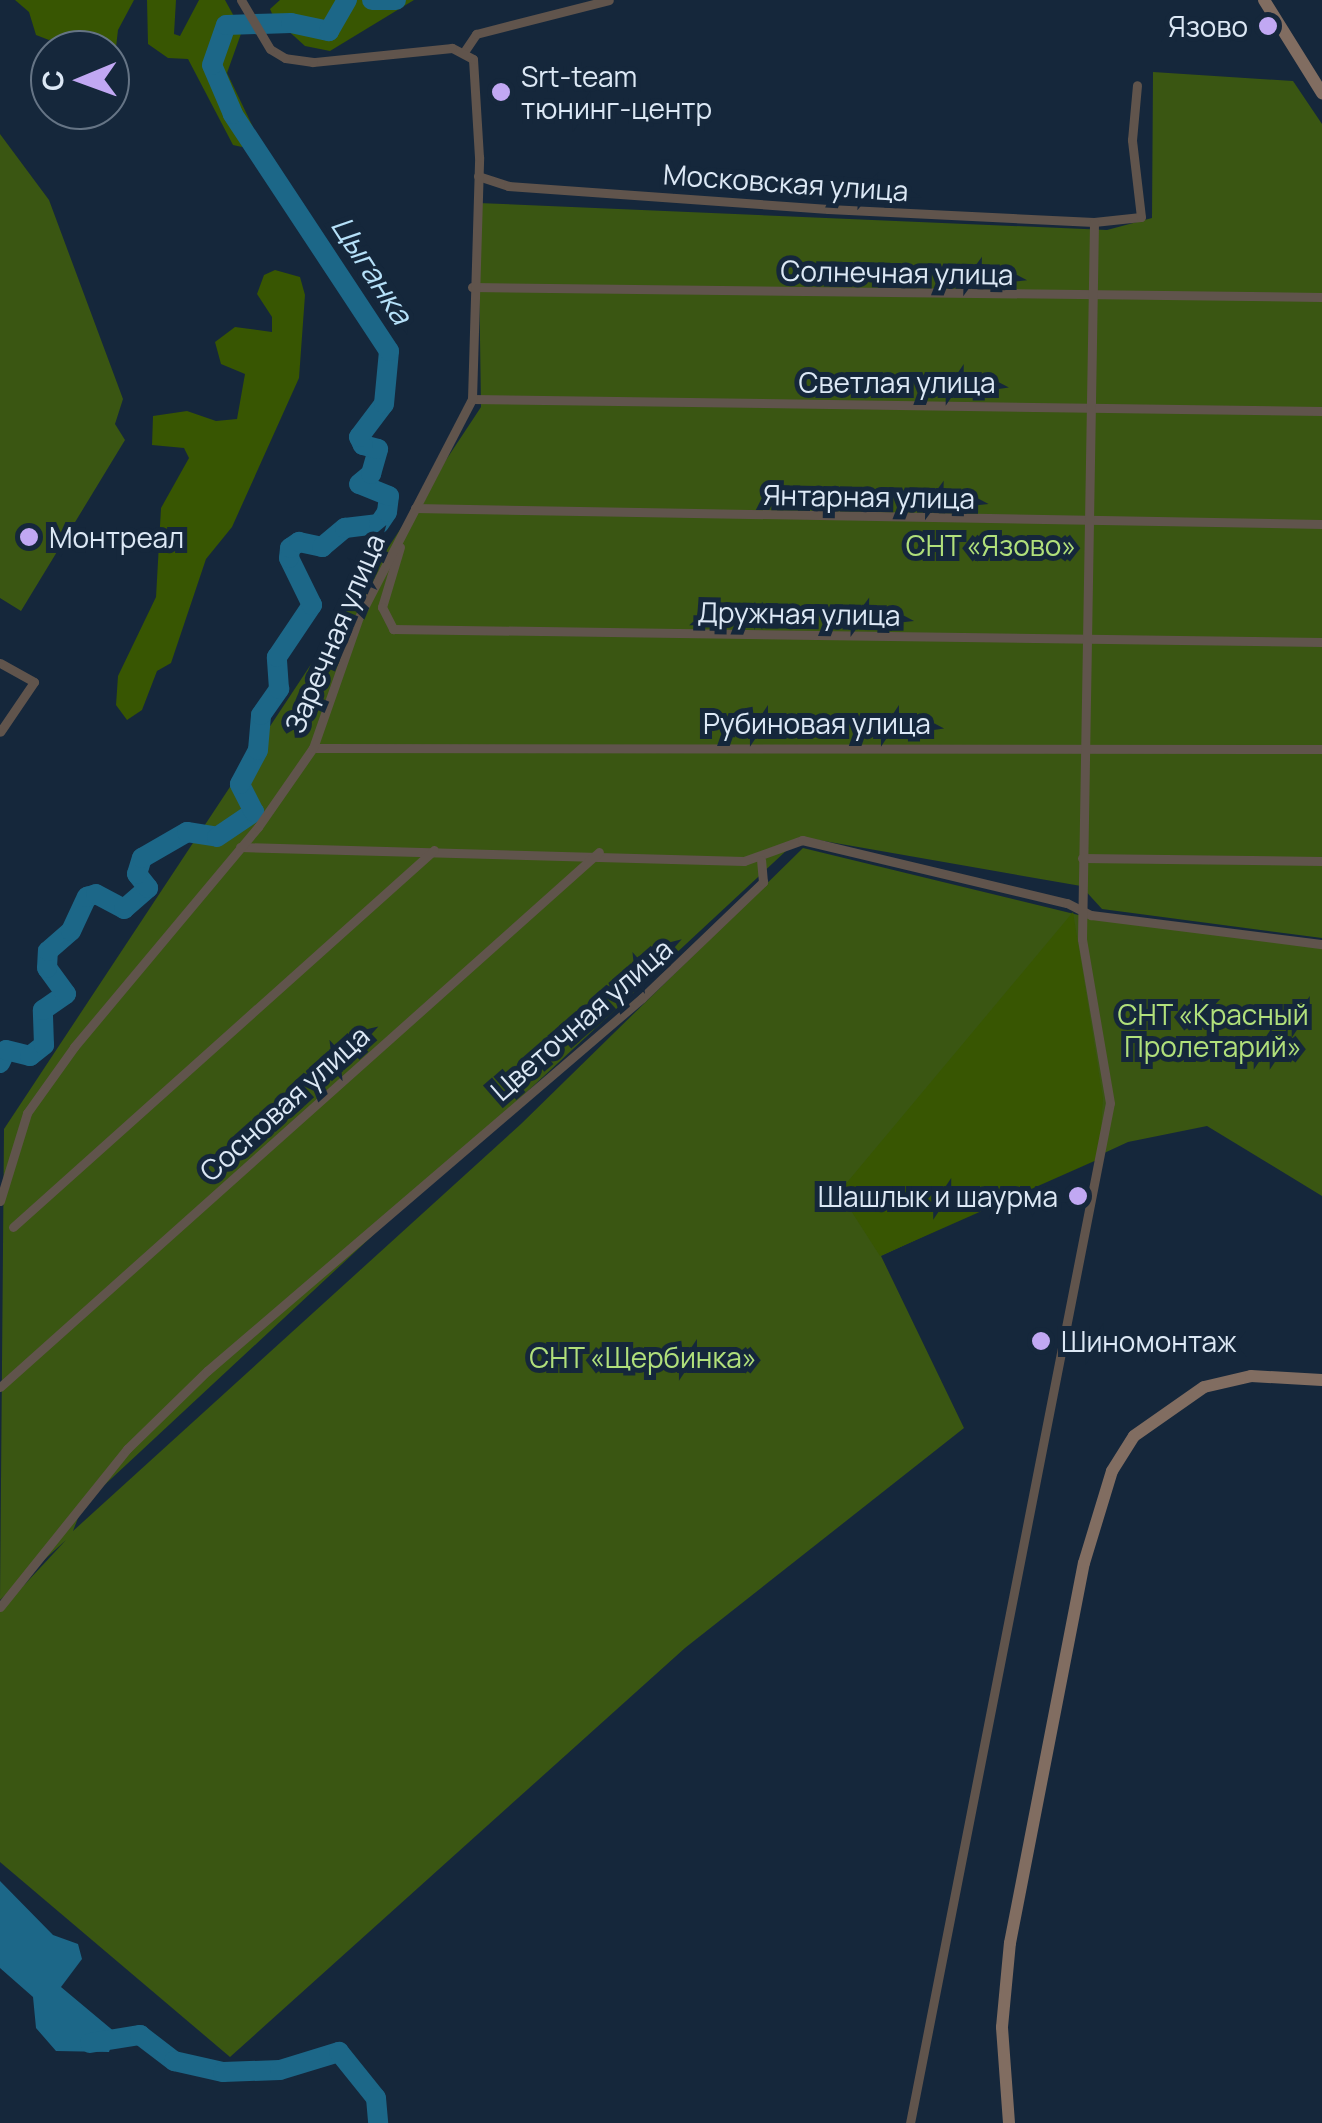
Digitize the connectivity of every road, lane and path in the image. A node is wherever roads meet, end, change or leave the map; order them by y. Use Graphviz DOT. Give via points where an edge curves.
graph roads {
  1 [pos="241,0"];
  2 [pos="608,0"];
  3 [pos="1264,0"];
  4 [pos="468,55"];
  5 [pos="1137,84"];
  6 [pos="1322,93"];
  7 [pos="478,176"];
  8 [pos="1094,222"];
  9 [pos="472,287"];
  10 [pos="1093,296"];
  11 [pos="1322,297"];
  12 [pos="472,399"];
  13 [pos="1091,406"];
  14 [pos="1322,410"];
  15 [pos="415,508"];
  16 [pos="408,520"];
  17 [pos="1090,521"];
  18 [pos="1322,524"];
  19 [pos="1087,637"];
  20 [pos="1322,642"];
  21 [pos="0,663"];
  22 [pos="0,732"];
  23 [pos="1084,745"];
  24 [pos="312,748"];
  25 [pos="1322,749"];
  26 [pos="240,847"];
  27 [pos="434,850"];
  28 [pos="598,852"];
  29 [pos="1082,858"];
  30 [pos="760,860"];
  31 [pos="1322,862"];
  32 [pos="1082,907"];
  33 [pos="1322,944"];
  34 [pos="0,1201"];
  35 [pos="13,1227"];
  36 [pos="1322,1380"];
  37 [pos="0,1387"];
  38 [pos="0,1607"];
  39 [pos="910,2123"];
  40 [pos="1010,2123"];
  1 -- 4 [label="street" via="270,49 285,58"];
  2 -- 4 [label="street" via="476,34"];
  3 -- 6 [label="main road"];
  4 -- 7 [label="street, Заречная улица"];
  5 -- 8 [label="street, Московская улица" via="1132,140 1140,217"];
  7 -- 8 [label="street, Московская улица" via="508,186"];
  7 -- 9 [label="street, Заречная улица"];
  8 -- 10 [label="street"];
  9 -- 10 [label="street, Солнечная улица"];
  9 -- 12 [label="street, Заречная улица"];
  10 -- 11 [label="street, Солнечная улица"];
  10 -- 13 [label="street"];
  12 -- 13 [label="street, Светлая улица"];
  12 -- 15 [label="street, Заречная улица"];
  13 -- 14 [label="street, Светлая улица"];
  13 -- 17 [label="street"];
  15 -- 16 [label="street, Заречная улица"];
  15 -- 17 [label="street, Янтарная улица"];
  16 -- 19 [label="street, Дружная улица" via="382,607 393,629"];
  16 -- 24 [label="street, Заречная улица" via="360,617"];
  17 -- 18 [label="street, Янтарная улица"];
  17 -- 19 [label="street"];
  19 -- 20 [label="street, Дружная улица"];
  19 -- 23 [label="street"];
  21 -- 22 [label="street" via="34,682"];
  23 -- 24 [label="street, Рубиновая улица"];
  23 -- 25 [label="street, Рубиновая улица"];
  23 -- 29 [label="street"];
  24 -- 26 [label="street, Заречная улица"];
  26 -- 27 [label="street"];
  26 -- 34 [label="street, Заречная улица" via="27,1114"];
  27 -- 28 [label="street"];
  27 -- 35 [label="street"];
  28 -- 30 [label="street"];
  28 -- 37 [label="street, Сосновая улица"];
  29 -- 31 [label="street"];
  29 -- 32 [label="street"];
  30 -- 32 [label="street" via="802,840"];
  30 -- 38 [label="street, Цветочная улица" via="763,882 642,998 194,1384 68,1518"];
  32 -- 33 [label="street" via="1091,915"];
  32 -- 39 [label="street" via="1110,1103"];
  36 -- 40 [label="main road" via="1250,1376 1204,1387 1134,1436 1112,1471 1084,1562 1010,1943 1002,2027"];
}
